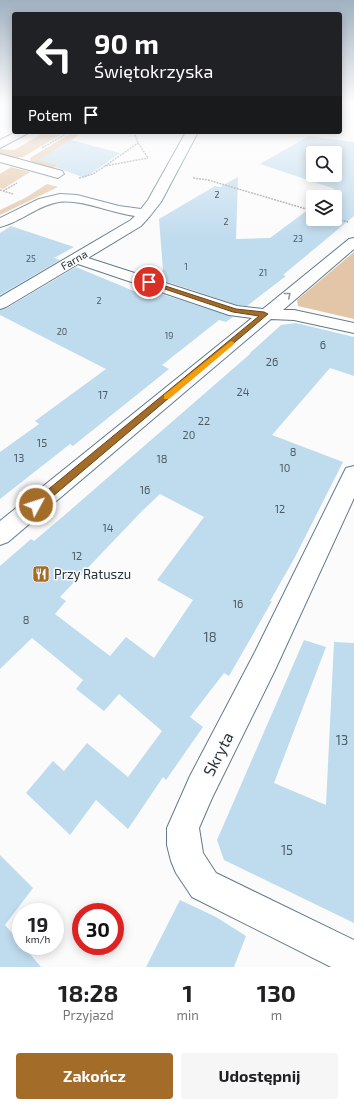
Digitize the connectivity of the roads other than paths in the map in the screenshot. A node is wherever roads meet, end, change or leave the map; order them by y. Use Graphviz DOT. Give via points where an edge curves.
graph roads {
  1 [pos="183,149"];
  2 [pos="0,158"];
  3 [pos="58,174"];
  4 [pos="145,213"];
  5 [pos="0,223"];
  6 [pos="354,232"];
  7 [pos="76,259"];
  8 [pos="0,304"];
  9 [pos="264,314"];
  10 [pos="354,328"];
  11 [pos="354,474"];
  12 [pos="0,535"];
  13 [pos="354,959"];
  1 -- 4 [label="street, Farna" via="154,202"];
  2 -- 3 [label="street"];
  4 -- 5 [label="street" via="60,198"];
  4 -- 7 [label="street, Farna" via="121,232"];
  9 -- 6 [label="street, one-way"];
  7 -- 8 [label="street, Farna"];
  7 -- 9 [label="street" via="235,311"];
  9 -- 10 [label="street" via="294,315"];
  9 -- 12 [label="street"];
  11 -- 13 [label="street, Skryta" via="183,828 188,861 204,886"];
}
